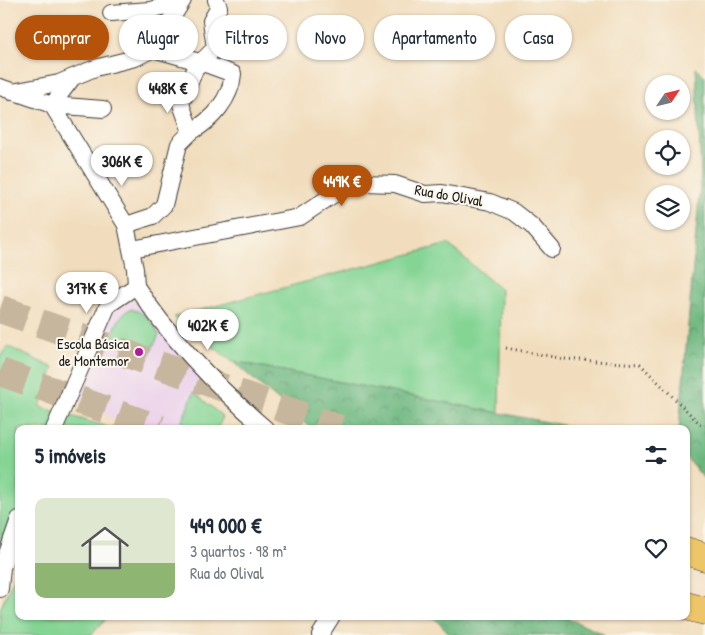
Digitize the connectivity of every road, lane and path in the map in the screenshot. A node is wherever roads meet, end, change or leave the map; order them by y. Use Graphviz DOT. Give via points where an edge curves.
graph roads {
  1 [pos="216,0"];
  2 [pos="182,1"];
  3 [pos="111,12"];
  4 [pos="173,15"];
  5 [pos="126,60"];
  6 [pos="193,60"];
  7 [pos="203,63"];
  8 [pos="73,77"];
  9 [pos="6,90"];
  10 [pos="52,105"];
  11 [pos="103,109"];
  12 [pos="191,132"];
  13 [pos="126,225"];
  14 [pos="132,249"];
  15 [pos="552,249"];
  16 [pos="136,286"];
  17 [pos="506,348"];
  18 [pos="56,425"];
  19 [pos="261,425"];
  20 [pos="705,426"];
  21 [pos="15,531"];
  22 [pos="690,552"];
  23 [pos="705,557"];
  24 [pos="0,589"];
  25 [pos="690,607"];
  26 [pos="705,611"];
  27 [pos="329,620"];
  28 [pos="320,635"];
  1 -- 7 [label="street" via="219,7 211,21 215,48"];
  2 -- 3 [label="street" via="150,10"];
  2 -- 4 [label="street"];
  5 -- 8 [label="street"];
  6 -- 7 [label="street"];
  7 -- 12 [label="street" via="196,67 181,104"];
  7 -- 12 [label="street" via="233,74 232,82 222,104 205,124"];
  8 -- 9 [label="street" via="59,83"];
  8 -- 10 [label="street"];
  9 -- 10 [label="street"];
  10 -- 11 [label="street"];
  10 -- 13 [label="street"];
  12 -- 13 [label="street" via="178,144 164,205 153,216"];
  13 -- 14 [label="street"];
  14 -- 15 [label="street, Rua do Olival" via="300,218 343,188 362,183 395,184 425,194 442,193 490,202 514,212 532,226"];
  14 -- 16 [label="street"];
  16 -- 18 [label="street" via="108,305"];
  16 -- 19 [label="street" via="157,319 224,393"];
  17 -- 20 [label="path" via="565,359 640,364"];
  21 -- 24 [label="street" via="2,568"];
  22 -- 23 [label="highway"];
  25 -- 26 [label="highway"];
  27 -- 28 [label="street"];
}
